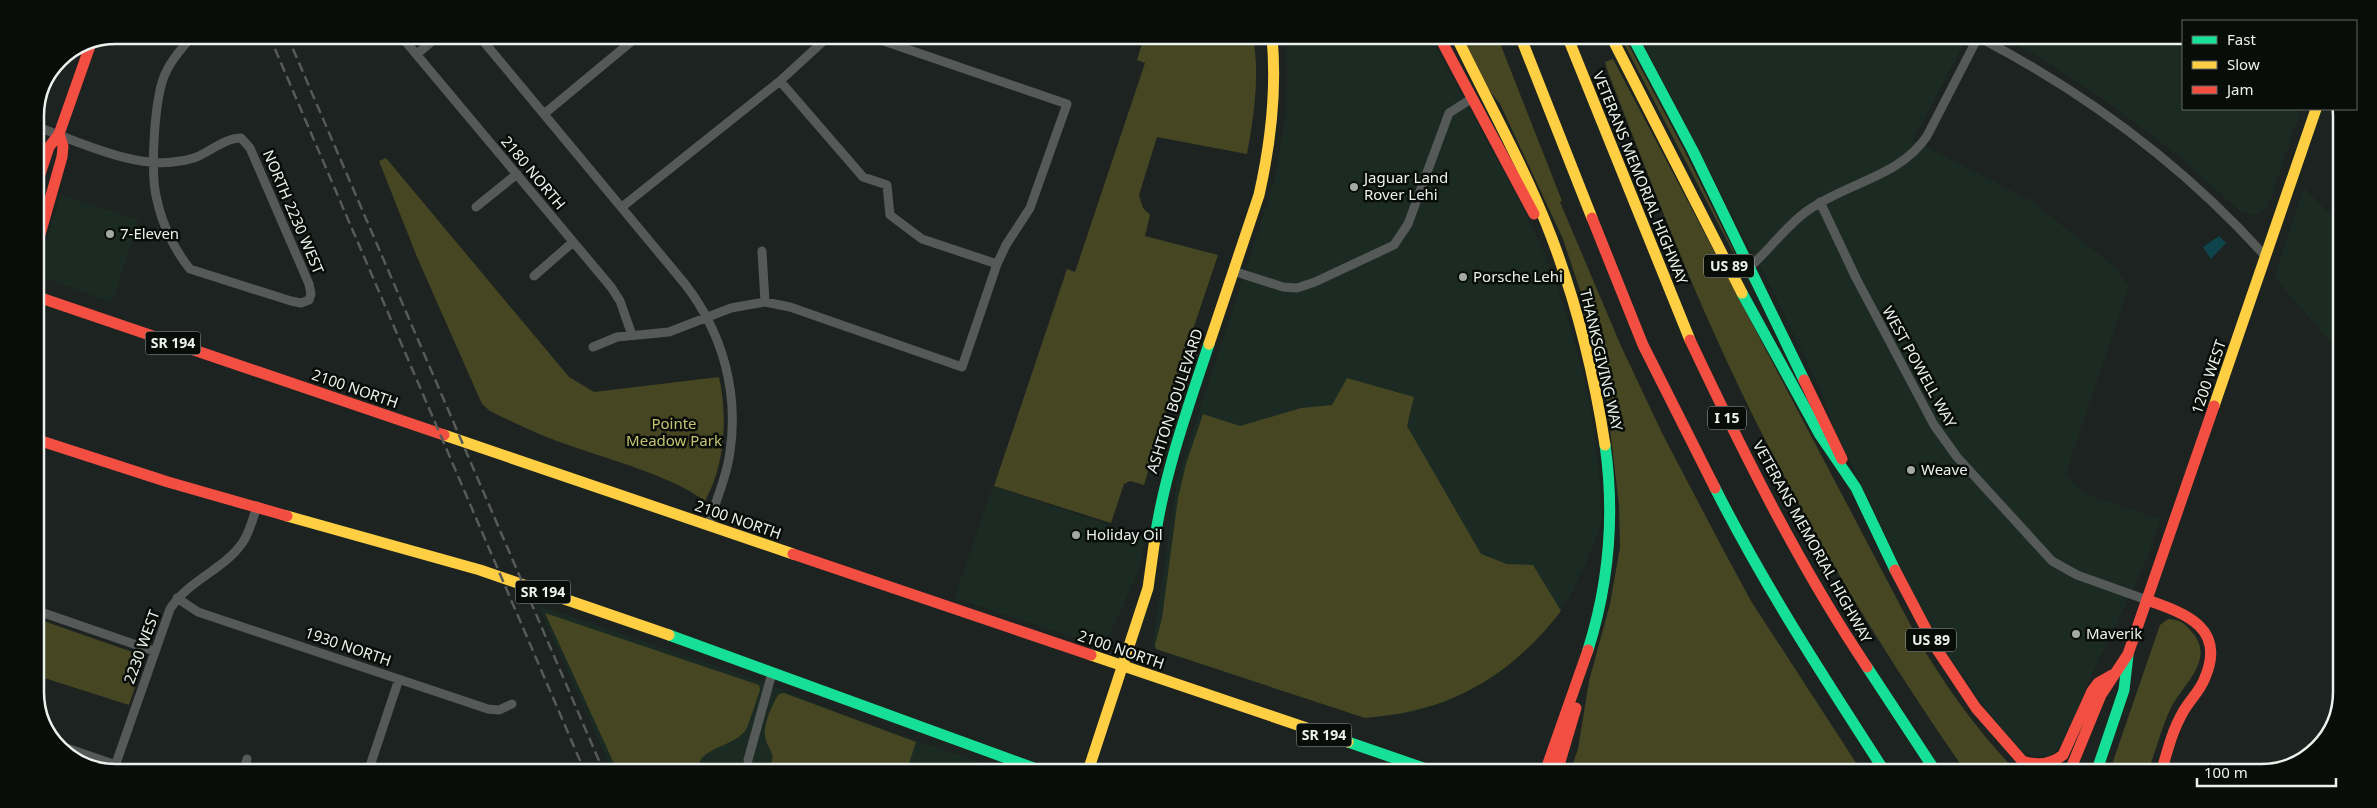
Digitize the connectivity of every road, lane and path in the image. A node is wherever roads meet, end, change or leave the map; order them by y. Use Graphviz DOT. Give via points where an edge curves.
graph roads {
  1 [pos="186,44"];
  2 [pos="408,44"];
  3 [pos="429,44"];
  4 [pos="486,44"];
  5 [pos="628,44"];
  6 [pos="820,44"];
  7 [pos="892,44"];
  8 [pos="1272,44"];
  9 [pos="1443,44"];
  10 [pos="1460,44"];
  11 [pos="1523,44"];
  12 [pos="1570,44"];
  13 [pos="1615,44"];
  14 [pos="1636,44"];
  15 [pos="1974,44"];
  16 [pos="1991,44"];
  17 [pos="89,49"];
  18 [pos="417,54"];
  19 [pos="780,82"];
  20 [pos="1471,99"];
  21 [pos="2316,110"];
  22 [pos="544,114"];
  23 [pos="44,129"];
  24 [pos="59,134"];
  25 [pos="44,162"];
  26 [pos="154,163"];
  27 [pos="517,174"];
  28 [pos="1820,202"];
  29 [pos="476,207"];
  30 [pos="622,208"];
  31 [pos="44,220"];
  32 [pos="573,242"];
  33 [pos="762,250"];
  34 [pos="2266,257"];
  35 [pos="997,264"];
  36 [pos="1750,267"];
  37 [pos="1233,272"];
  38 [pos="1564,275"];
  39 [pos="534,276"];
  40 [pos="44,299"];
  41 [pos="765,302"];
  42 [pos="707,317"];
  43 [pos="632,335"];
  44 [pos="593,347"];
  45 [pos="44,442"];
  46 [pos="1856,488"];
  47 [pos="257,506"];
  48 [pos="708,526"];
  49 [pos="177,598"];
  50 [pos="2147,600"];
  51 [pos="44,613"];
  52 [pos="154,651"];
  53 [pos="2128,654"];
  54 [pos="1122,666"];
  55 [pos="772,673"];
  56 [pos="1579,674"];
  57 [pos="2114,675"];
  58 [pos="399,679"];
  59 [pos="512,704"];
  60 [pos="76,752"];
  61 [pos="247,759"];
  62 [pos="748,760"];
  63 [pos="2022,761"];
  64 [pos="107,764"];
  65 [pos="116,764"];
  66 [pos="246,764"];
  67 [pos="371,764"];
  68 [pos="1023,764"];
  69 [pos="1090,764"];
  70 [pos="1411,764"];
  71 [pos="1548,764"];
  72 [pos="1559,764"];
  73 [pos="1880,764"];
  74 [pos="1931,764"];
  75 [pos="2025,764"];
  76 [pos="2030,764"];
  77 [pos="2047,764"];
  78 [pos="2073,764"];
  79 [pos="2099,764"];
  80 [pos="2164,764"];
  1 -- 26 [label="street" via="166,71 160,87"];
  2 -- 18 [label="street, 2180 NORTH"];
  3 -- 18 [label="street"];
  4 -- 22 [label="street"];
  5 -- 22 [label="street"];
  6 -- 19 [label="street"];
  7 -- 35 [label="street" via="1067,104 1030,208"];
  8 -- 37 [label="main road, ASHTON BOULEVARD" via="1274,98 1267,161"];
  9 -- 20 [label="main road, THANKSGIVING WAY"];
  10 -- 38 [label="main road" via="1532,193"];
  11 -- 73 [label="main road, I 15" via="1643,345 1739,536 1800,640"];
  12 -- 74 [label="main road, VETERANS MEMORIAL HIGHWAY / I 15" via="1682,324 1746,458 1842,630"];
  13 -- 46 [label="main road, US 89" via="1752,312 1820,435"];
  14 -- 36 [label="main road"];
  15 -- 28 [label="street" via="1918,149 1899,163"];
  16 -- 34 [label="street" via="2066,87 2136,136 2215,205"];
  17 -- 24 [label="main road"];
  18 -- 27 [label="street, 2180 NORTH"];
  19 -- 30 [label="street"];
  19 -- 35 [label="street" via="863,177 887,185 890,214 922,239"];
  20 -- 37 [label="street" via="1449,113 1408,224 1394,245 1296,288 1283,288"];
  20 -- 38 [label="main road, THANKSGIVING WAY"];
  21 -- 34 [label="main road, 1200 WEST"];
  22 -- 30 [label="street"];
  23 -- 24 [label="street"];
  24 -- 25 [label="main road" via="49,147"];
  24 -- 26 [label="street" via="134,160"];
  24 -- 31 [label="main road" via="62,157"];
  26 -- 26 [label="street, NORTH 2230 WEST" via="157,201 179,256 190,269 291,301 301,303 309,300 309,284 250,148 241,138 232,138 196,158"];
  27 -- 29 [label="street"];
  27 -- 32 [label="street, 2180 NORTH"];
  28 -- 36 [label="street" via="1800,217"];
  28 -- 50 [label="street, WEST POWELL WAY" via="1856,278 1934,425 1957,457 2052,561 2077,575"];
  30 -- 42 [label="street" via="696,298"];
  32 -- 39 [label="street"];
  32 -- 43 [label="street, 2180 NORTH" via="620,301"];
  33 -- 41 [label="street"];
  34 -- 50 [label="main road, 1200 WEST"];
  35 -- 41 [label="street" via="962,366 790,307"];
  36 -- 46 [label="main road"];
  37 -- 54 [label="main road, ASHTON BOULEVARD" via="1168,469 1148,588"];
  38 -- 56 [label="main road, THANKSGIVING WAY" via="1597,397 1608,461 1610,506 1604,583"];
  40 -- 48 [label="main road, 2100 NORTH / SR 194"];
  41 -- 42 [label="street" via="731,308"];
  42 -- 43 [label="street" via="669,332"];
  42 -- 48 [label="street" via="721,344 728,372 732,416 730,453"];
  43 -- 44 [label="street" via="606,340"];
  45 -- 47 [label="main road, SR 194" via="168,482"];
  46 -- 63 [label="main road, US 89" via="1908,598 1936,648 1976,708"];
  47 -- 49 [label="street, 2230 WEST" via="239,548"];
  47 -- 55 [label="main road, SR 194" via="480,570"];
  48 -- 54 [label="main road, 2100 NORTH / SR 194"];
  49 -- 52 [label="street, 2230 WEST" via="166,617"];
  49 -- 58 [label="street, 1930 NORTH" via="198,612"];
  50 -- 53 [label="main road, 1200 WEST"];
  50 -- 80 [label="main road" via="2180,611 2196,621 2208,638 2211,652 2206,678 2180,715"];
  51 -- 52 [label="street"];
  52 -- 65 [label="street, 2230 WEST"];
  53 -- 57 [label="main road, 1200 WEST"];
  53 -- 79 [label="main road, 1200 WEST" via="2124,690"];
  54 -- 69 [label="main road, ASHTON BOULEVARD"];
  54 -- 70 [label="main road, 2100 NORTH / SR 194"];
  55 -- 62 [label="street"];
  55 -- 68 [label="main road, SR 194"];
  56 -- 71 [label="main road, THANKSGIVING WAY"];
  56 -- 72 [label="main road" via="1574,716"];
  57 -- 77 [label="main road" via="2104,678 2092,691 2063,755"];
  57 -- 78 [label="main road, 1200 WEST" via="2101,695"];
  58 -- 59 [label="street, 1930 NORTH" via="488,709 499,710"];
  58 -- 67 [label="street"];
  60 -- 64 [label="street"];
  61 -- 66 [label="street"];
  63 -- 75 [label="main road, US 89"];
  63 -- 76 [label="main road"];
}
